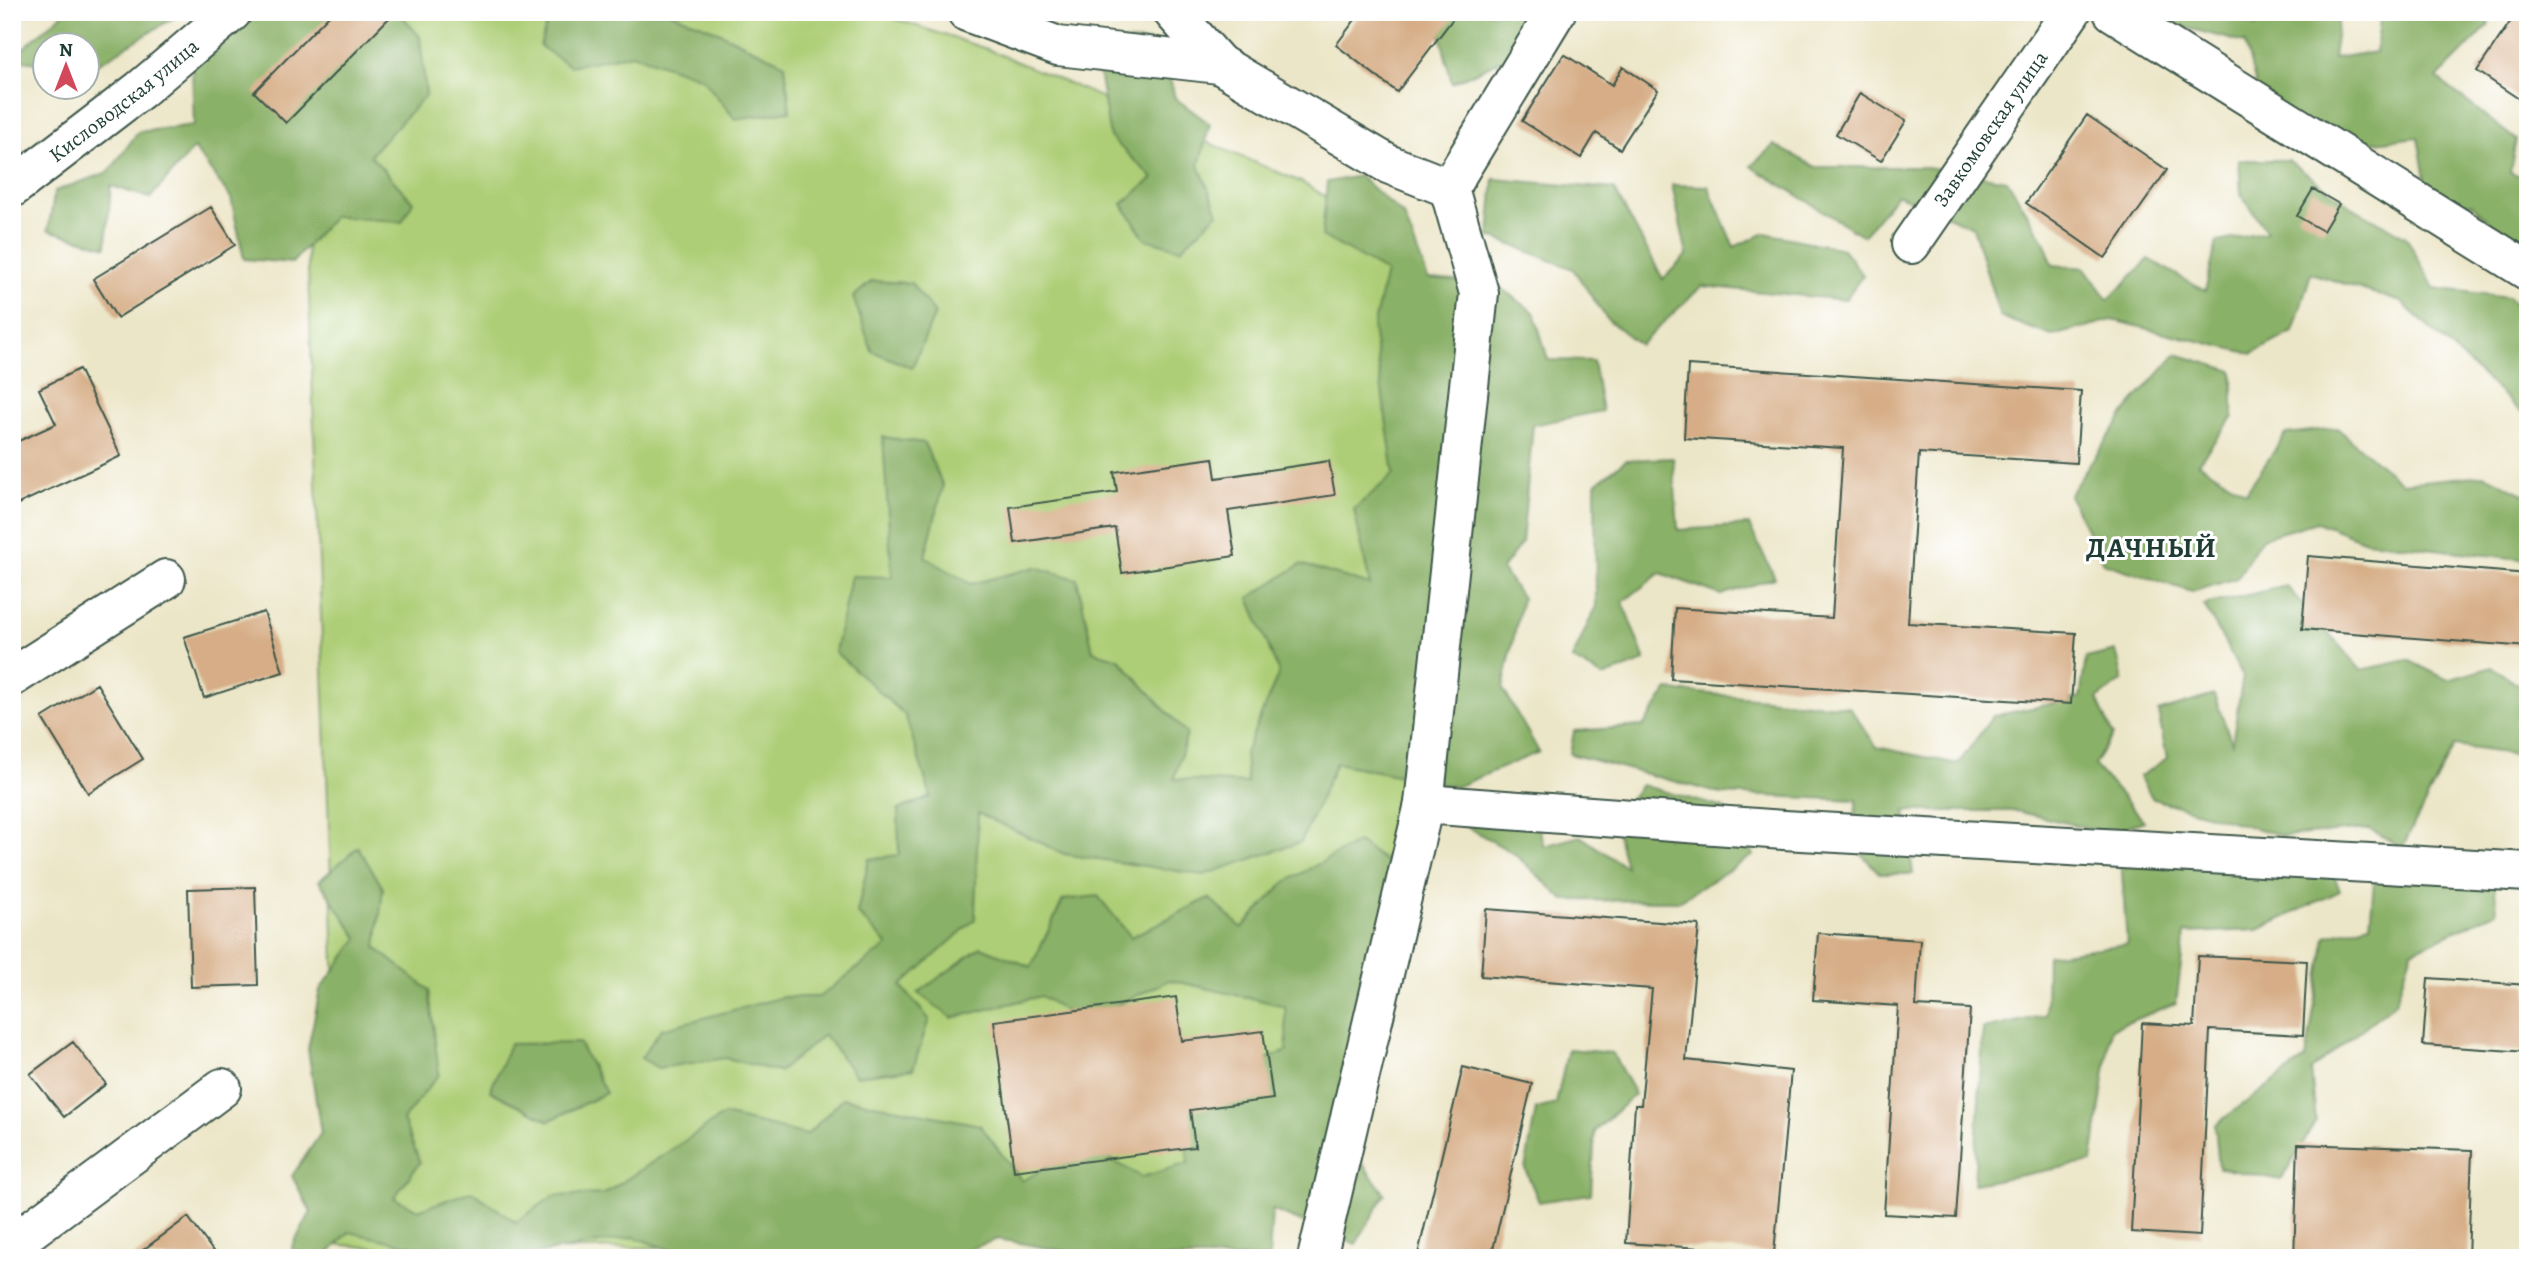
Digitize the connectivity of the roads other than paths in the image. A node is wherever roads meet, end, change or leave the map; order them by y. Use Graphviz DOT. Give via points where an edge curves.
graph roads {
  1 [pos="232,12"];
  2 [pos="967,12"];
  3 [pos="1173,12"];
  4 [pos="1556,12"];
  5 [pos="2071,12"];
  6 [pos="2113,12"];
  7 [pos="1219,64"];
  8 [pos="12,188"];
  9 [pos="1449,188"];
  10 [pos="1910,244"];
  11 [pos="2528,271"];
  12 [pos="166,579"];
  13 [pos="12,677"];
  14 [pos="1424,804"];
  15 [pos="2528,872"];
  16 [pos="222,1088"];
  17 [pos="12,1244"];
  18 [pos="1317,1258"];
  1 -- 8 [label="street, Кисловодская улица"];
  2 -- 7 [label="street" via="1058,46"];
  3 -- 7 [label="street"];
  4 -- 9 [label="street"];
  5 -- 10 [label="street, Завкомовская улица"];
  6 -- 11 [label="street"];
  7 -- 9 [label="street" via="1388,164"];
  9 -- 14 [label="street" via="1479,293"];
  12 -- 13 [label="street"];
  14 -- 15 [label="street" via="1798,831"];
  14 -- 18 [label="street"];
  16 -- 17 [label="street"];
}
